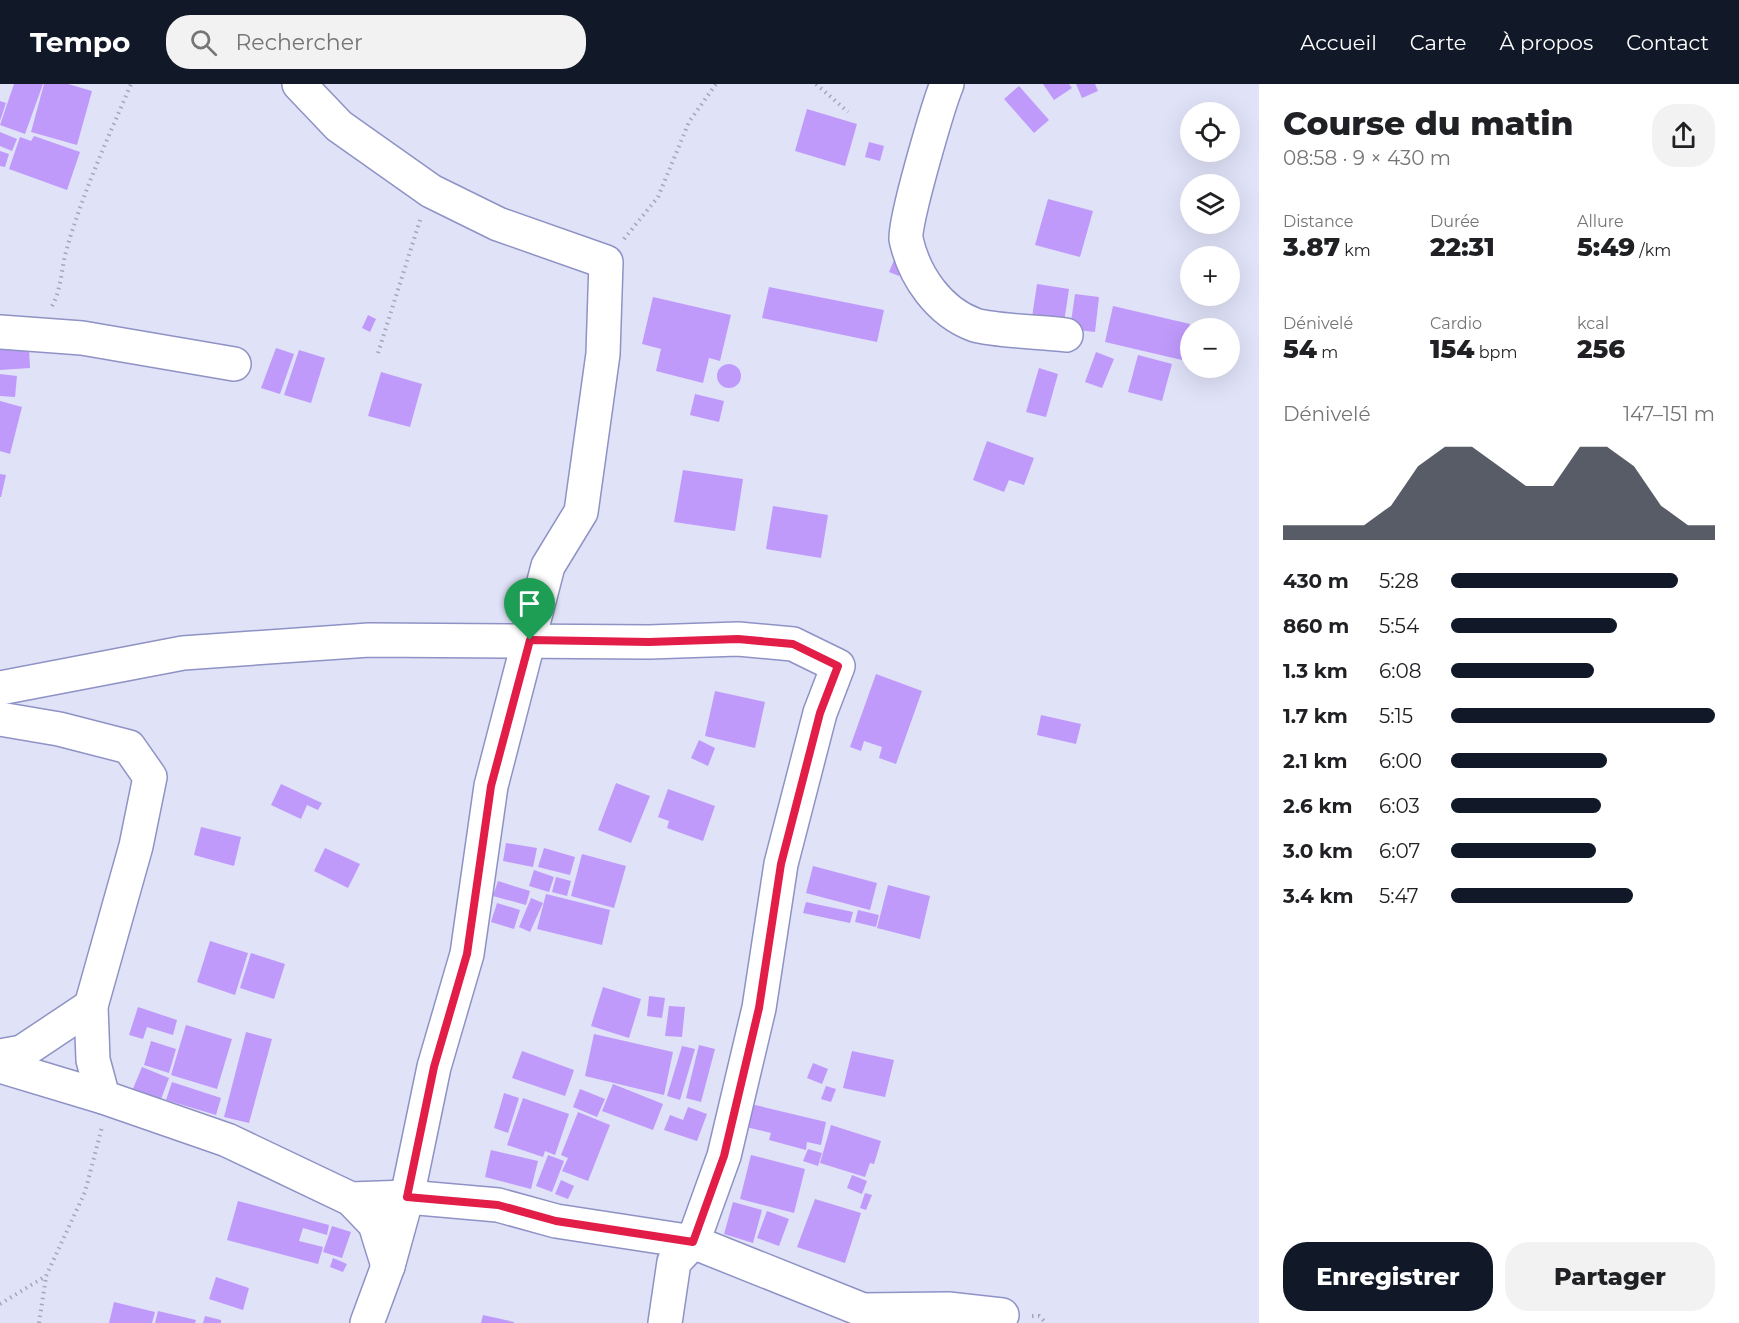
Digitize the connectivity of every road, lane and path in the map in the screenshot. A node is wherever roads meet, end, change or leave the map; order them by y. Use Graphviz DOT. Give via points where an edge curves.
graph roads {
  1 [pos="131,84"];
  2 [pos="299,84"];
  3 [pos="716,84"];
  4 [pos="816,84"];
  5 [pos="947,84"];
  6 [pos="848,112"];
  7 [pos="431,191"];
  8 [pos="606,262"];
  9 [pos="0,332"];
  10 [pos="1066,334"];
  11 [pos="34,335"];
  12 [pos="378,352"];
  13 [pos="234,364"];
  14 [pos="530,640"];
  15 [pos="0,688"];
  16 [pos="0,719"];
  17 [pos="91,1006"];
  18 [pos="0,1056"];
  19 [pos="0,1066"];
  20 [pos="103,1097"];
  21 [pos="407,1197"];
  22 [pos="351,1199"];
  23 [pos="693,1242"];
  24 [pos="388,1266"];
  25 [pos="46,1276"];
  26 [pos="0,1304"];
  27 [pos="1002,1315"];
  28 [pos="39,1323"];
  29 [pos="367,1323"];
  30 [pos="665,1323"];
  1 -- 11 [label="path" via="93,174 67,249 57,297"];
  2 -- 7 [label="street" via="339,126"];
  3 -- 8 [label="path" via="688,122 658,197"];
  4 -- 6 [label="path"];
  5 -- 10 [label="street" via="938,105 906,237 922,281 944,308 976,325"];
  7 -- 8 [label="street" via="498,224"];
  7 -- 12 [label="path"];
  8 -- 14 [label="street" via="602,365 581,512 549,566"];
  9 -- 11 [label="street"];
  11 -- 13 [label="street" via="82,338"];
  14 -- 15 [label="street" via="369,640 183,653"];
  14 -- 21 [label="street" via="491,786 467,954 434,1067"];
  14 -- 23 [label="street" via="749,640 793,644 838,666 820,713 781,864 759,1008 724,1156"];
  16 -- 17 [label="street" via="129,747 150,777 136,846"];
  17 -- 18 [label="street" via="22,1052"];
  17 -- 20 [label="street" via="93,1060"];
  19 -- 20 [label="street"];
  20 -- 22 [label="street" via="227,1140"];
  20 -- 25 [label="path" via="102,1132 85,1192"];
  21 -- 22 [label="street"];
  21 -- 23 [label="street" via="498,1205 556,1221"];
  21 -- 24 [label="street"];
  22 -- 24 [label="street" via="375,1224"];
  23 -- 27 [label="street" via="863,1310 948,1309"];
  23 -- 30 [label="street" via="674,1262"];
  24 -- 29 [label="street"];
  25 -- 26 [label="path"];
  25 -- 28 [label="path"];
}
